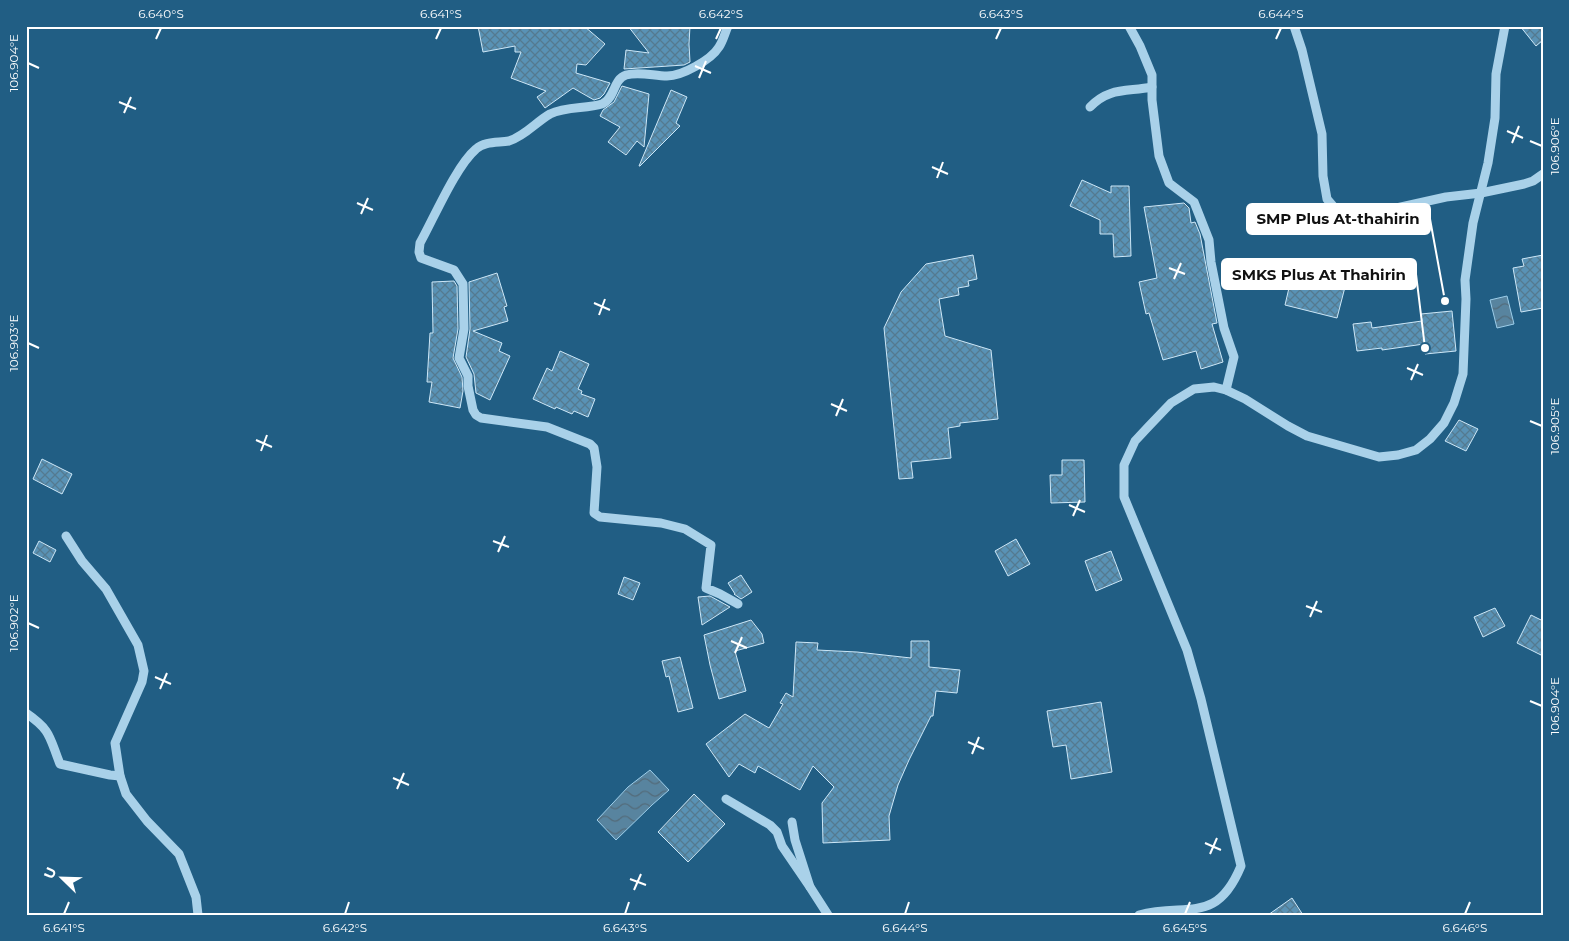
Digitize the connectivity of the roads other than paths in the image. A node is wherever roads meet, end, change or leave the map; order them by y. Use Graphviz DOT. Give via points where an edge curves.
graph roads {
  1 [pos="728,26"];
  2 [pos="1129,26"];
  3 [pos="1294,26"];
  4 [pos="1505,26"];
  5 [pos="1152,88"];
  6 [pos="1090,107"];
  7 [pos="1543,174"];
  8 [pos="1481,193"];
  9 [pos="1226,390"];
  10 [pos="66,536"];
  11 [pos="738,604"];
  12 [pos="26,713"];
  13 [pos="120,776"];
  14 [pos="726,799"];
  15 [pos="792,822"];
  16 [pos="810,887"];
  17 [pos="198,915"];
  18 [pos="828,915"];
  19 [pos="1138,915"];
  1 -- 11 [label="street" via="719,48 688,70 667,76 627,75 621,78 603,104 550,114 534,128 509,141 477,147 454,179 420,243 419,252 421,258 454,270 461,278 464,329 459,358 468,376 476,415 547,428 590,444 594,448 597,467 594,513 600,517 661,523 685,529 712,545 706,588"];
  2 -- 5 [label="street" via="1152,75"];
  3 -- 8 [label="street" via="1322,134 1327,199 1338,212 1350,216"];
  4 -- 8 [label="street" via="1496,74 1495,118"];
  5 -- 6 [label="street" via="1116,91 1099,97"];
  5 -- 9 [label="street" via="1159,156 1169,183 1194,202 1209,240 1224,328 1234,357"];
  7 -- 8 [label="street" via="1524,184"];
  8 -- 9 [label="street" via="1465,280 1463,374 1444,423 1430,440 1416,450 1379,457 1307,436"];
  9 -- 19 [label="street" via="1214,387 1194,389 1172,403 1149,426 1135,441 1124,464 1124,496 1187,650 1241,866 1234,884 1221,898 1206,907 1155,910"];
  10 -- 13 [label="street" via="122,614 138,645 144,671 115,743"];
  12 -- 13 [label="street" via="46,730 60,764"];
  13 -- 17 [label="street" via="126,794 179,854 193,888"];
  14 -- 16 [label="street" via="777,832 782,846"];
  15 -- 16 [label="street"];
  16 -- 18 [label="street"];
}
